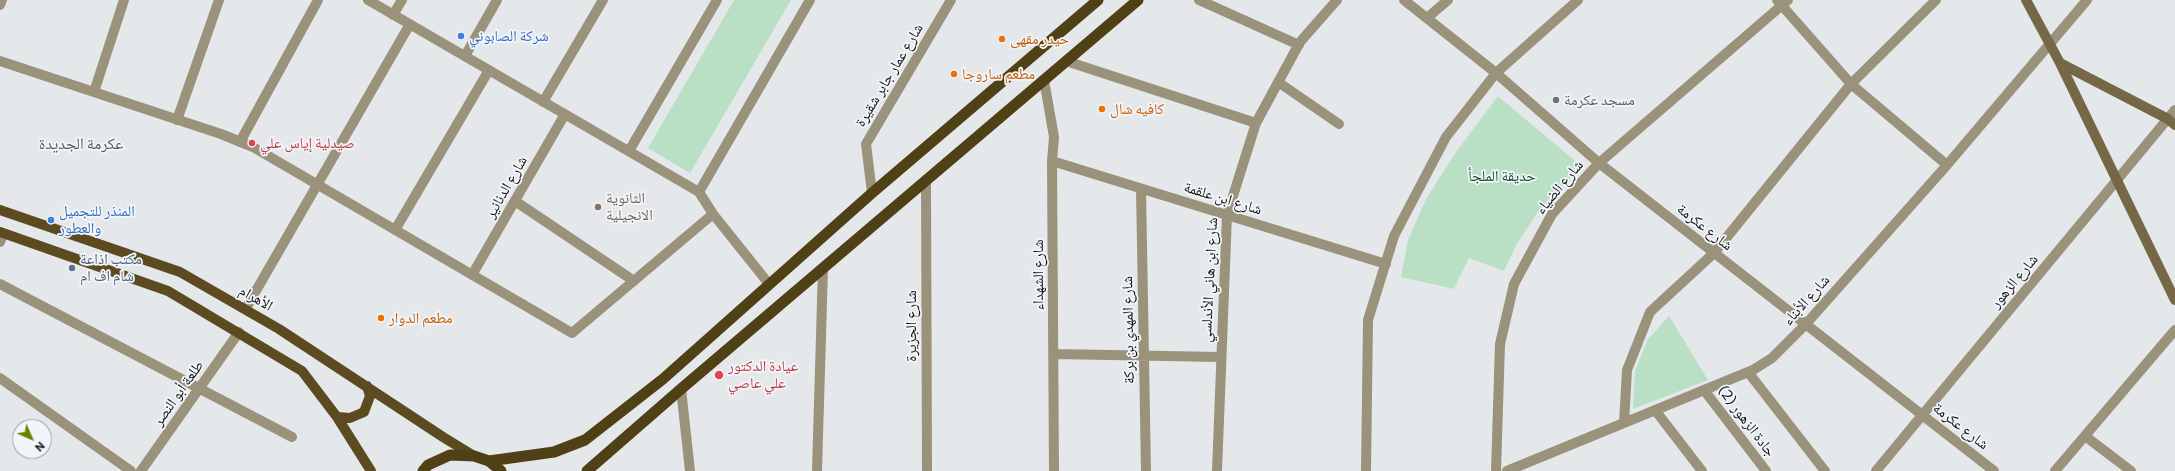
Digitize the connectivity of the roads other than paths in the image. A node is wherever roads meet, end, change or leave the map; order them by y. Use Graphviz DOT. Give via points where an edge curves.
graph roads {
  1 [pos="2,0"];
  2 [pos="124,0"];
  3 [pos="219,0"];
  4 [pos="318,0"];
  5 [pos="368,0"];
  6 [pos="402,0"];
  7 [pos="497,0"];
  8 [pos="603,0"];
  9 [pos="717,0"];
  10 [pos="810,0"];
  11 [pos="951,0"];
  12 [pos="1098,0"];
  13 [pos="1138,0"];
  14 [pos="1199,0"];
  15 [pos="1337,0"];
  16 [pos="1404,0"];
  17 [pos="1448,0"];
  18 [pos="1578,0"];
  19 [pos="1936,0"];
  20 [pos="2026,0"];
  21 [pos="2087,0"];
  22 [pos="1782,2"];
  23 [pos="0,5"];
  24 [pos="393,14"];
  25 [pos="1427,18"];
  26 [pos="410,24"];
  27 [pos="2049,42"];
  28 [pos="1299,45"];
  29 [pos="465,56"];
  30 [pos="0,60"];
  31 [pos="1066,61"];
  32 [pos="2060,62"];
  33 [pos="488,70"];
  34 [pos="1496,73"];
  35 [pos="1044,80"];
  36 [pos="1278,82"];
  37 [pos="1851,84"];
  38 [pos="94,92"];
  39 [pos="543,102"];
  40 [pos="2175,110"];
  41 [pos="565,114"];
  42 [pos="177,120"];
  43 [pos="2171,122"];
  44 [pos="1256,123"];
  45 [pos="1339,124"];
  46 [pos="240,142"];
  47 [pos="630,152"];
  48 [pos="1052,162"];
  49 [pos="1599,163"];
  50 [pos="1948,165"];
  51 [pos="926,180"];
  52 [pos="2117,180"];
  53 [pos="318,185"];
  54 [pos="1141,189"];
  55 [pos="699,192"];
  56 [pos="872,193"];
  57 [pos="515,201"];
  58 [pos="0,210"];
  59 [pos="713,214"];
  60 [pos="1227,215"];
  61 [pos="395,230"];
  62 [pos="1,236"];
  63 [pos="1714,253"];
  64 [pos="1386,264"];
  65 [pos="823,268"];
  66 [pos="472,275"];
  67 [pos="634,281"];
  68 [pos="0,284"];
  69 [pos="769,284"];
  70 [pos="2175,300"];
  71 [pos="246,308"];
  72 [pos="1806,324"];
  73 [pos="2175,330"];
  74 [pos="239,332"];
  75 [pos="1054,354"];
  76 [pos="1144,356"];
  77 [pos="1220,357"];
  78 [pos="1748,372"];
  79 [pos="0,378"];
  80 [pos="367,386"];
  81 [pos="199,389"];
  82 [pos="681,389"];
  83 [pos="1704,390"];
  84 [pos="1655,410"];
  85 [pos="1922,415"];
  86 [pos="336,417"];
  87 [pos="1624,423"];
  88 [pos="2085,436"];
  89 [pos="292,437"];
  90 [pos="474,456"];
  91 [pos="489,461"];
  92 [pos="130,471"];
  93 [pos="141,471"];
  94 [pos="372,471"];
  95 [pos="423,471"];
  96 [pos="501,471"];
  97 [pos="587,471"];
  98 [pos="690,471"];
  99 [pos="817,471"];
  100 [pos="927,471"];
  101 [pos="1054,471"];
  102 [pos="1146,471"];
  103 [pos="1217,471"];
  104 [pos="1366,471"];
  105 [pos="1496,471"];
  106 [pos="1507,471"];
  107 [pos="1702,471"];
  108 [pos="1766,471"];
  109 [pos="1825,471"];
  110 [pos="1876,471"];
  111 [pos="1994,471"];
  112 [pos="2055,471"];
  113 [pos="2131,471"];
  1 -- 23 [label="street"];
  2 -- 38 [label="street"];
  3 -- 42 [label="street"];
  4 -- 46 [label="street"];
  5 -- 24 [label="street"];
  6 -- 24 [label="street"];
  7 -- 29 [label="street"];
  8 -- 39 [label="street"];
  9 -- 47 [label="street"];
  10 -- 55 [label="street"];
  11 -- 56 [label="street, شارع عمار جابر شقيرة" via="866,144"];
  12 -- 56 [label="highway"];
  13 -- 31 [label="highway"];
  14 -- 28 [label="street"];
  15 -- 28 [label="street, شارع ابن هاني الأندلسي"];
  16 -- 25 [label="street, شارع عكرمة"];
  17 -- 25 [label="street"];
  18 -- 34 [label="street"];
  19 -- 37 [label="street"];
  20 -- 27 [label="main road"];
  21 -- 27 [label="street, شارع الأبناء"];
  22 -- 37 [label="street"];
  22 -- 49 [label="street, شارع الضياء"];
  24 -- 26 [label="street"];
  25 -- 34 [label="street, شارع عكرمة"];
  26 -- 29 [label="street"];
  26 -- 53 [label="street"];
  27 -- 32 [label="main road"];
  27 -- 50 [label="street, شارع الأبناء"];
  28 -- 36 [label="street, شارع ابن هاني الأندلسي"];
  29 -- 33 [label="street"];
  30 -- 38 [label="street"];
  31 -- 35 [label="highway"];
  31 -- 44 [label="street"];
  32 -- 43 [label="main road"];
  32 -- 52 [label="main road"];
  33 -- 39 [label="street"];
  33 -- 61 [label="street"];
  34 -- 49 [label="street, شارع عكرمة"];
  34 -- 64 [label="street" via="1446,137 1394,236"];
  35 -- 48 [label="street, شارع الشهداء" via="1054,137"];
  35 -- 51 [label="highway"];
  36 -- 44 [label="street, شارع ابن هاني الأندلسي"];
  36 -- 45 [label="street"];
  37 -- 50 [label="street"];
  37 -- 63 [label="street"];
  38 -- 42 [label="street"];
  39 -- 41 [label="street"];
  40 -- 43 [label="street, شارع الزهور"];
  41 -- 47 [label="street"];
  41 -- 57 [label="street, شارع الدنانير"];
  42 -- 46 [label="street"];
  43 -- 52 [label="street, شارع الزهور"];
  44 -- 60 [label="street, شارع ابن هاني الأندلسي"];
  46 -- 53 [label="street" via="254,147"];
  47 -- 55 [label="street"];
  48 -- 54 [label="street, شارع ابن علقمة"];
  48 -- 75 [label="street, شارع الشهداء"];
  49 -- 63 [label="street, شارع عكرمة"];
  49 -- 105 [label="street, شارع الضياء" via="1552,214 1514,284 1500,344"];
  50 -- 72 [label="street, شارع الأبناء"];
  51 -- 65 [label="highway"];
  51 -- 100 [label="street, شارع الجزيرة"];
  52 -- 70 [label="main road"];
  52 -- 85 [label="street, شارع الزهور"];
  53 -- 61 [label="street"];
  53 -- 71 [label="street"];
  54 -- 60 [label="street, شارع ابن علقمة"];
  54 -- 76 [label="street, شارع المهدي بن بركة"];
  55 -- 59 [label="street"];
  56 -- 69 [label="highway"];
  57 -- 66 [label="street, شارع الدنانير"];
  57 -- 67 [label="street"];
  58 -- 71 [label="main road, الأهرام" via="180,272"];
  59 -- 67 [label="street"];
  59 -- 69 [label="street"];
  60 -- 64 [label="street, شارع ابن علقمة"];
  60 -- 77 [label="street, شارع ابن هاني الأندلسي"];
  61 -- 66 [label="street"];
  62 -- 74 [label="main road" via="168,291"];
  63 -- 72 [label="street, شارع عكرمة"];
  63 -- 87 [label="street" via="1650,312 1627,370"];
  64 -- 104 [label="street" via="1368,320"];
  65 -- 82 [label="highway"];
  65 -- 99 [label="street"];
  66 -- 67 [label="street" via="572,333"];
  68 -- 81 [label="street"];
  69 -- 91 [label="highway" via="663,379 585,440 554,452"];
  71 -- 80 [label="main road, الأهرام"];
  72 -- 78 [label="street, شارع الأبناء" via="1772,358"];
  72 -- 85 [label="street, شارع عكرمة"];
  73 -- 88 [label="street"];
  74 -- 81 [label="street, طلعة أبو النصر"];
  74 -- 86 [label="main road" via="302,371"];
  75 -- 76 [label="street"];
  75 -- 101 [label="street, شارع الشهداء"];
  76 -- 77 [label="street"];
  76 -- 102 [label="street, شارع المهدي بن بركة"];
  77 -- 103 [label="street, شارع ابن هاني الأندلسي"];
  78 -- 83 [label="street, شارع الأبناء"];
  78 -- 109 [label="street"];
  79 -- 92 [label="street"];
  80 -- 86 [label="main road" via="370,396 364,412 350,418"];
  80 -- 90 [label="main road, الأهرام"];
  81 -- 89 [label="street"];
  81 -- 93 [label="street, طلعة أبو النصر"];
  82 -- 97 [label="highway"];
  82 -- 98 [label="street"];
  83 -- 84 [label="street, شارع الأبناء"];
  83 -- 108 [label="street, جادة الزهور (2)"];
  84 -- 87 [label="street, شارع الأبناء"];
  84 -- 107 [label="street"];
  85 -- 110 [label="street, شارع الزهور"];
  85 -- 111 [label="street, شارع عكرمة"];
  86 -- 94 [label="main road"];
  87 -- 106 [label="street, شارع الأبناء"];
  88 -- 112 [label="street"];
  88 -- 113 [label="street"];
  90 -- 91 [label="highway"];
  90 -- 95 [label="highway" via="450,455 428,465"];
  91 -- 96 [label="highway"];
}
